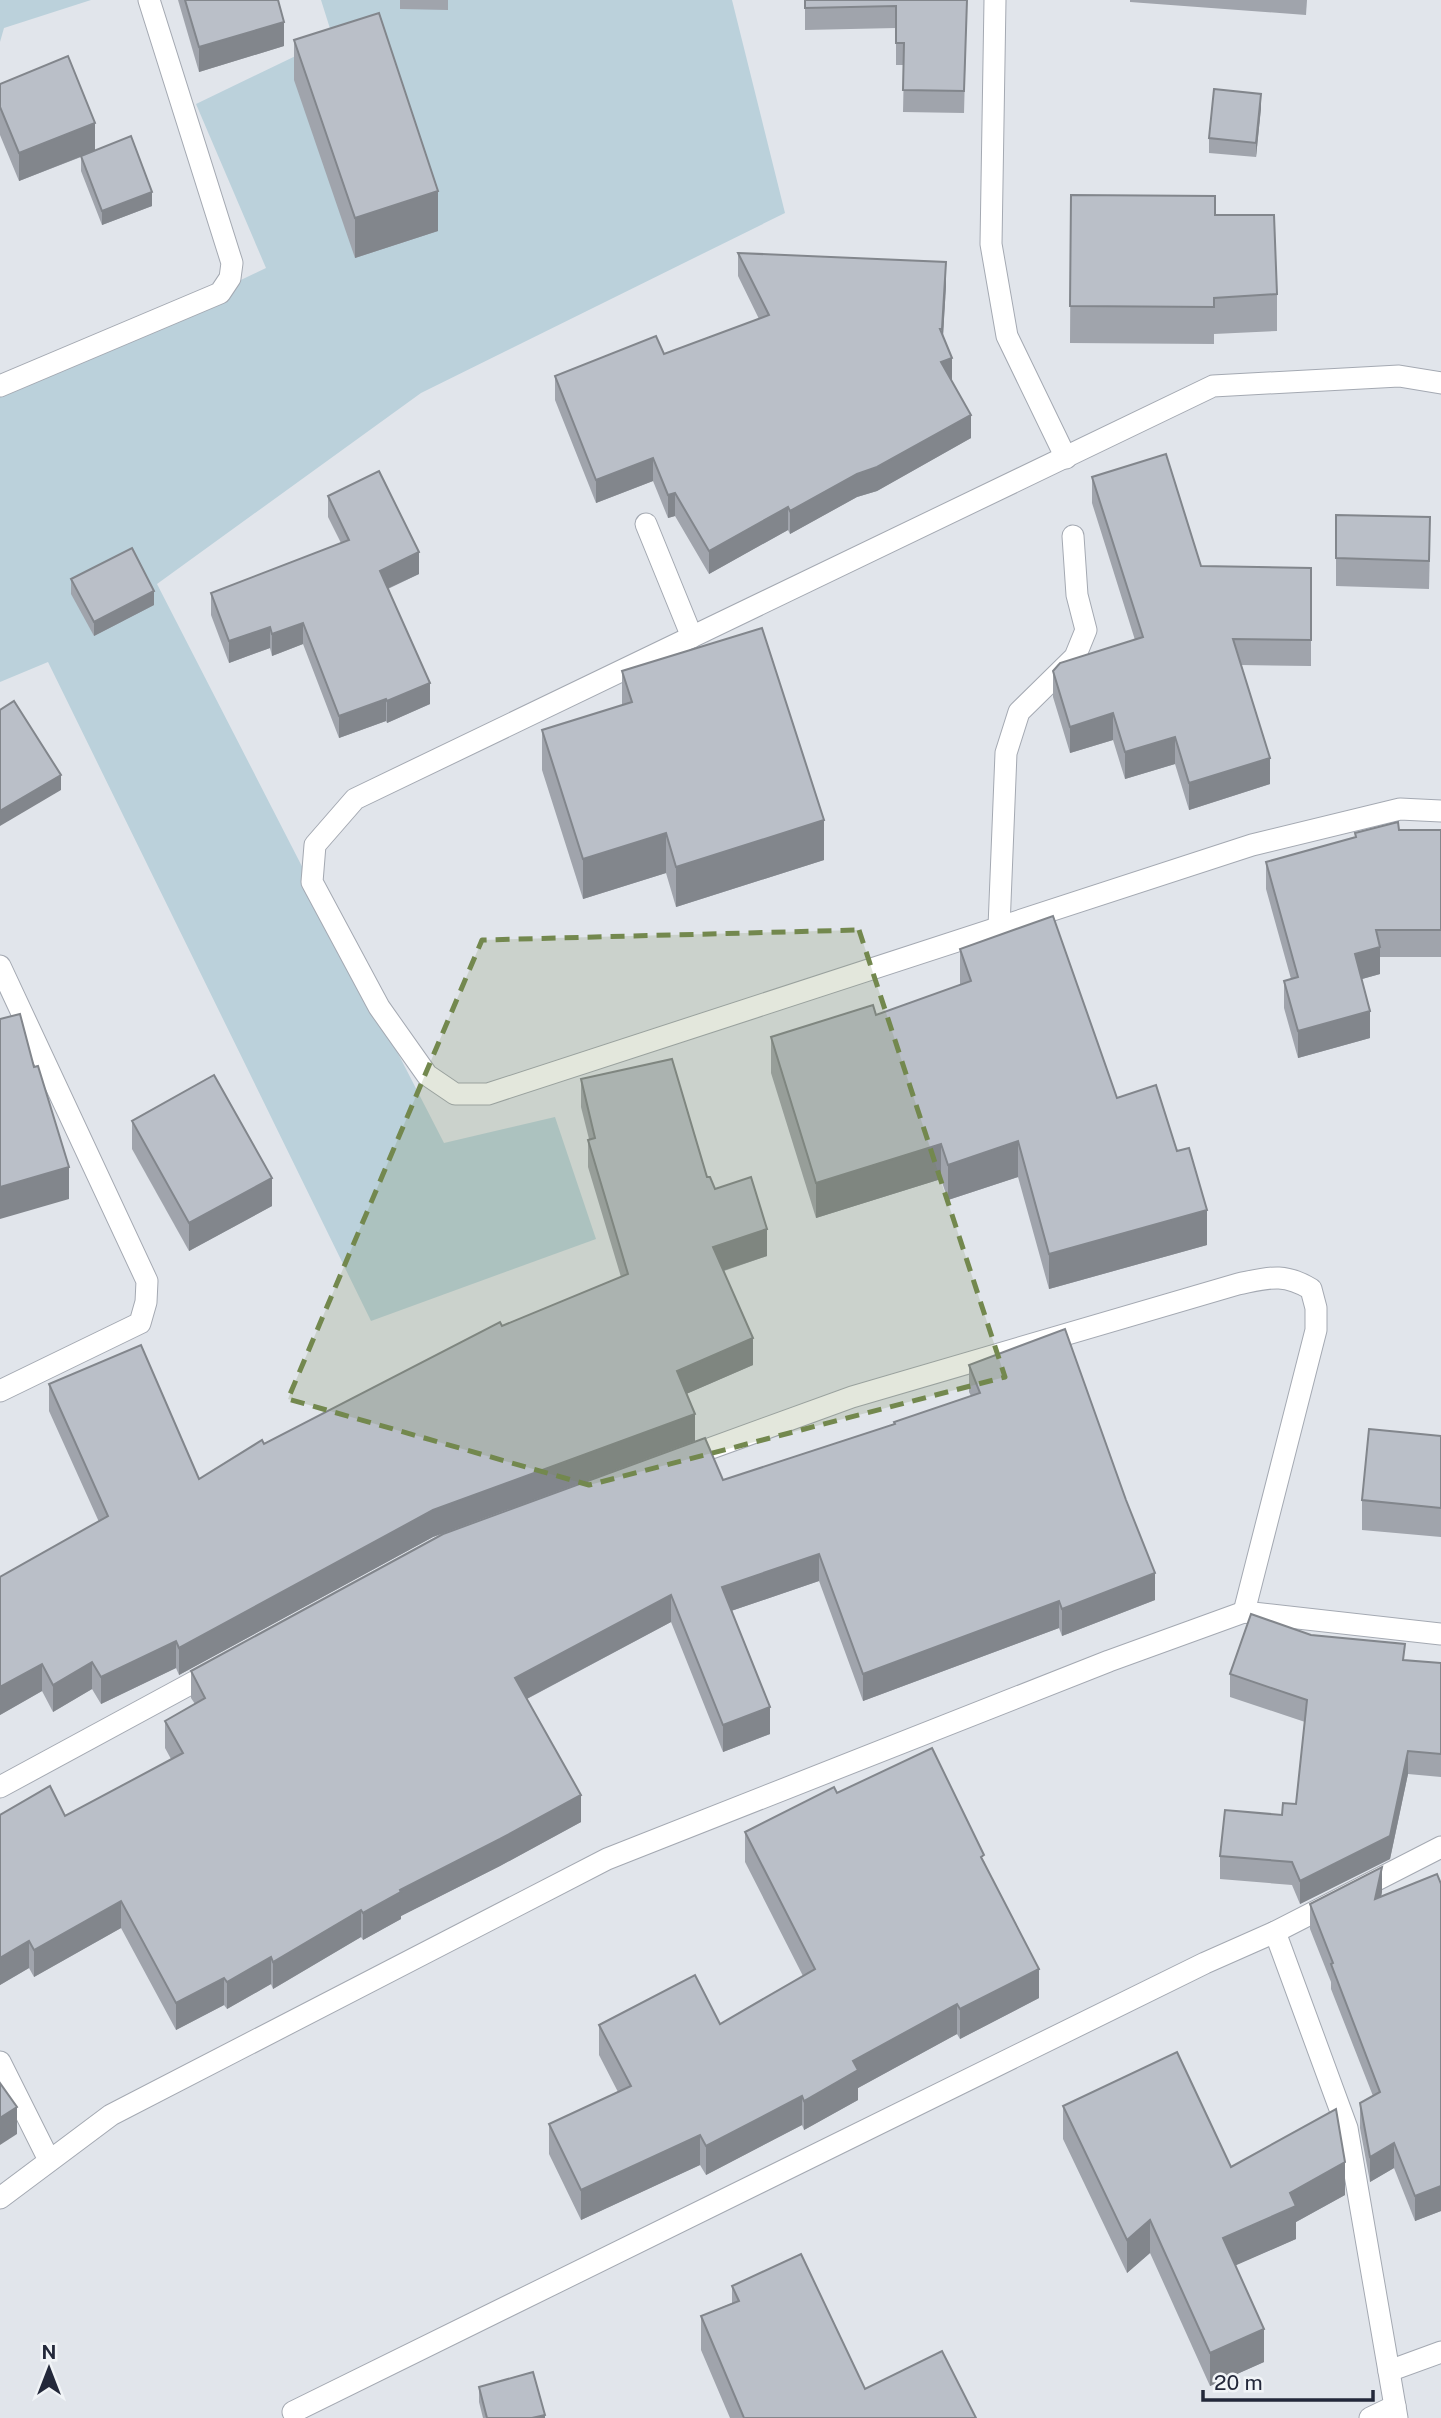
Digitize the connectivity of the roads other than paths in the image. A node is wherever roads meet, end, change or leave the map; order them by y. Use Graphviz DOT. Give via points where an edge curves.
graph roads {
  1 [pos="149,0"];
  2 [pos="995,0"];
  3 [pos="1441,383"];
  4 [pos="0,386"];
  5 [pos="1066,458"];
  6 [pos="646,524"];
  7 [pos="1073,536"];
  8 [pos="692,637"];
  9 [pos="1441,811"];
  10 [pos="999,928"];
  11 [pos="0,966"];
  12 [pos="0,1391"];
  13 [pos="671,1463"];
  14 [pos="1244,1612"];
  15 [pos="1441,1634"];
  16 [pos="231,1661"];
  17 [pos="0,1787"];
  18 [pos="1441,1847"];
  19 [pos="1275,1932"];
  20 [pos="0,2062"];
  21 [pos="49,2160"];
  22 [pos="0,2197"];
  23 [pos="1441,2352"];
  24 [pos="1389,2371"];
  25 [pos="293,2412"];
  26 [pos="1396,2412"];
  27 [pos="1370,2418"];
  1 -- 4 [label="street" via="232,263 230,278 220,293"];
  2 -- 5 [label="street" via="991,244 1007,335"];
  3 -- 5 [label="street" via="1399,376 1213,386"];
  5 -- 8 [label="street"];
  6 -- 8 [label="street"];
  7 -- 10 [label="street" via="1077,595 1086,630 1075,657 1019,712 1006,753"];
  8 -- 10 [label="street" via="355,799 315,845 312,882 379,1007 427,1075 455,1094 488,1094"];
  9 -- 10 [label="street" via="1399,809 1252,845"];
  11 -- 12 [label="street" via="147,1281 140,1323"];
  13 -- 14 [label="street" via="852,1397 1158,1307 1251,1281 1277,1276 1296,1280 1311,1289 1316,1330"];
  14 -- 15 [label="street"];
  14 -- 21 [label="street" via="607,1859 111,2115"];
  16 -- 17 [label="street"];
  18 -- 19 [label="street"];
  19 -- 24 [label="street" via="1346,2128"];
  19 -- 25 [label="street"];
  20 -- 21 [label="street"];
  21 -- 22 [label="street"];
  23 -- 24 [label="street"];
  24 -- 26 [label="street"];
  26 -- 27 [label="street"];
}
